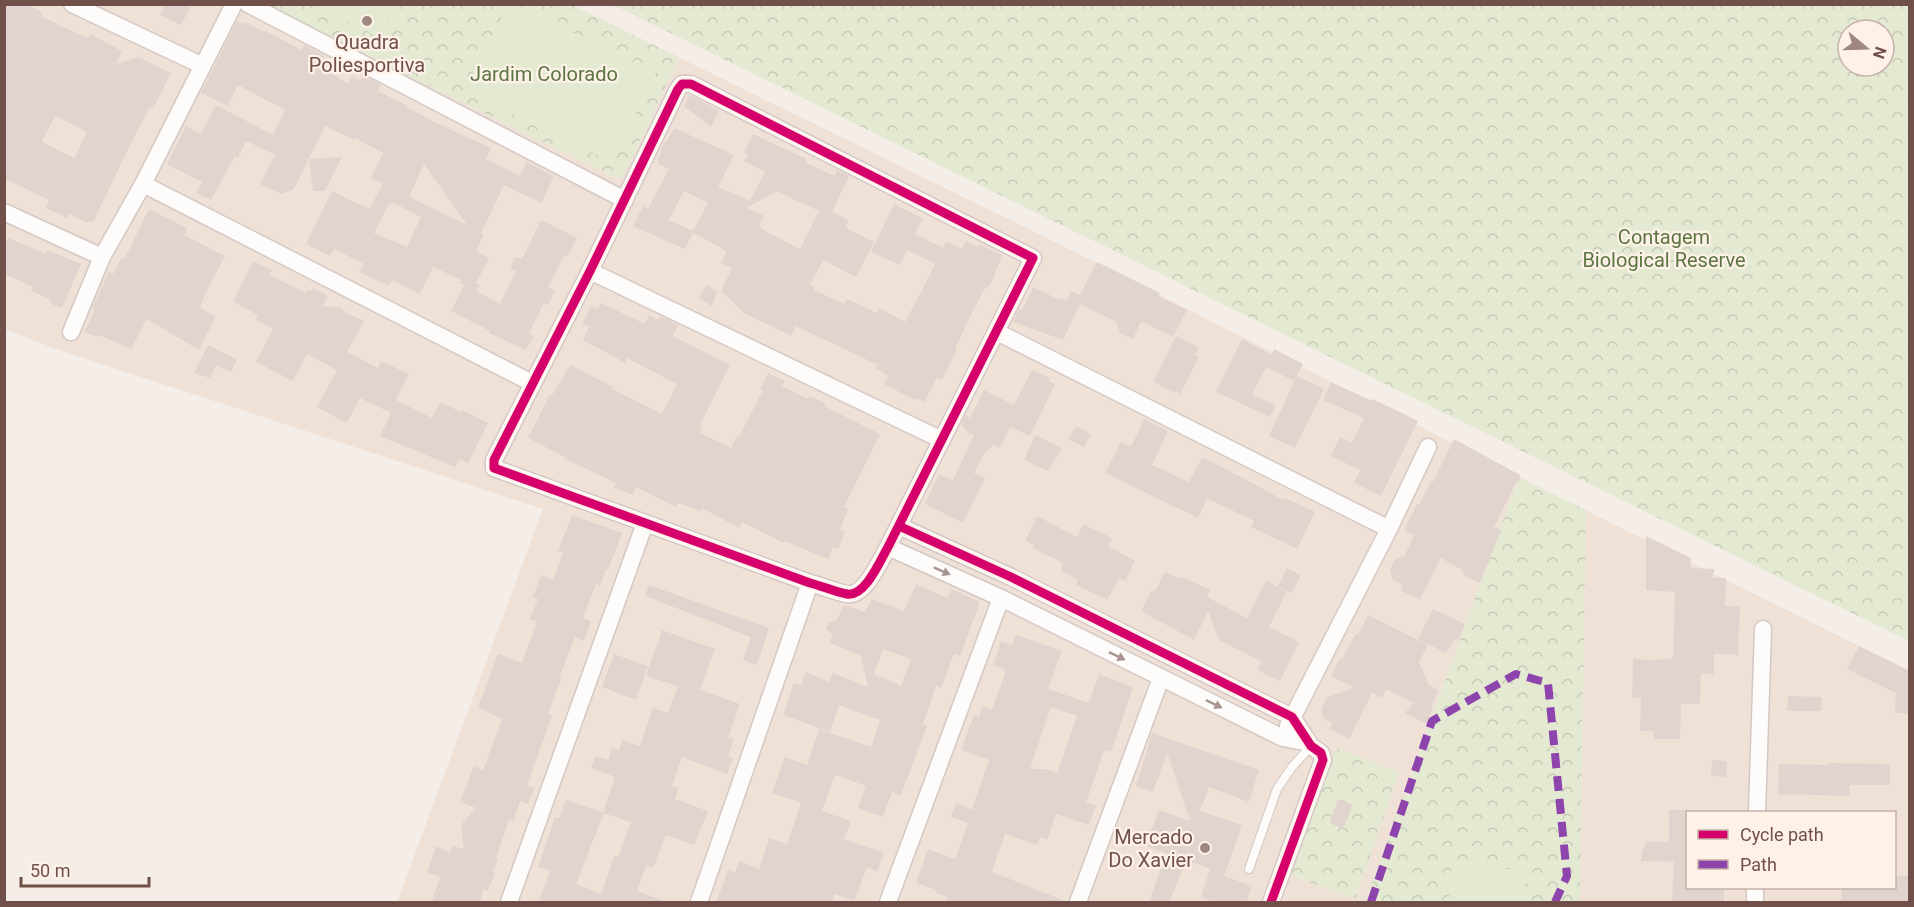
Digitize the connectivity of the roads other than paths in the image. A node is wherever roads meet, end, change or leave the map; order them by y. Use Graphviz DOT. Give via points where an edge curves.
graph roads {
  1 [pos="72,4"];
  2 [pos="234,4"];
  3 [pos="248,4"];
  4 [pos="201,65"];
  5 [pos="143,184"];
  6 [pos="625,200"];
  7 [pos="4,212"];
  8 [pos="102,257"];
  9 [pos="590,271"];
  10 [pos="71,332"];
  11 [pos="997,332"];
  12 [pos="532,383"];
  13 [pos="942,440"];
  14 [pos="1428,447"];
  15 [pos="645,524"];
  16 [pos="899,526"];
  17 [pos="1389,530"];
  18 [pos="888,547"];
  19 [pos="810,583"];
  20 [pos="1001,598"];
  21 [pos="1073,608"];
  22 [pos="1763,628"];
  23 [pos="1063,629"];
  24 [pos="1161,678"];
  25 [pos="1292,717"];
  26 [pos="1283,738"];
  27 [pos="1310,745"];
  28 [pos="1757,811"];
  29 [pos="1249,869"];
  30 [pos="509,903"];
  31 [pos="699,903"];
  32 [pos="888,903"];
  33 [pos="1078,903"];
  34 [pos="1271,903"];
  1 -- 4 [label="street"];
  2 -- 4 [label="street"];
  3 -- 6 [label="street"];
  4 -- 5 [label="street"];
  5 -- 8 [label="street"];
  5 -- 12 [label="street"];
  6 -- 9 [label="street"];
  6 -- 11 [label="street" via="678,90 682,84 691,84 1034,258"];
  7 -- 8 [label="street"];
  8 -- 10 [label="street"];
  9 -- 12 [label="street"];
  9 -- 13 [label="street"];
  11 -- 13 [label="street"];
  11 -- 17 [label="street"];
  12 -- 15 [label="street" via="494,460 494,468"];
  13 -- 16 [label="street"];
  14 -- 17 [label="street"];
  15 -- 19 [label="street"];
  15 -- 30 [label="street"];
  16 -- 18 [label="street"];
  16 -- 21 [label="street"];
  17 -- 25 [label="street"];
  18 -- 19 [label="street" via="859,592 847,594"];
  18 -- 20 [label="street, one-way"];
  19 -- 31 [label="street"];
  20 -- 23 [label="street"];
  20 -- 32 [label="street"];
  21 -- 23 [label="street"];
  21 -- 25 [label="street"];
  22 -- 28 [label="street"];
  23 -- 24 [label="street, one-way"];
  24 -- 26 [label="street, one-way"];
  24 -- 33 [label="street"];
  25 -- 26 [label="street"];
  25 -- 27 [label="street"];
  26 -- 27 [label="street"];
  27 -- 29 [label="lane" via="1277,789"];
  27 -- 34 [label="street" via="1321,753 1323,760"];
}
